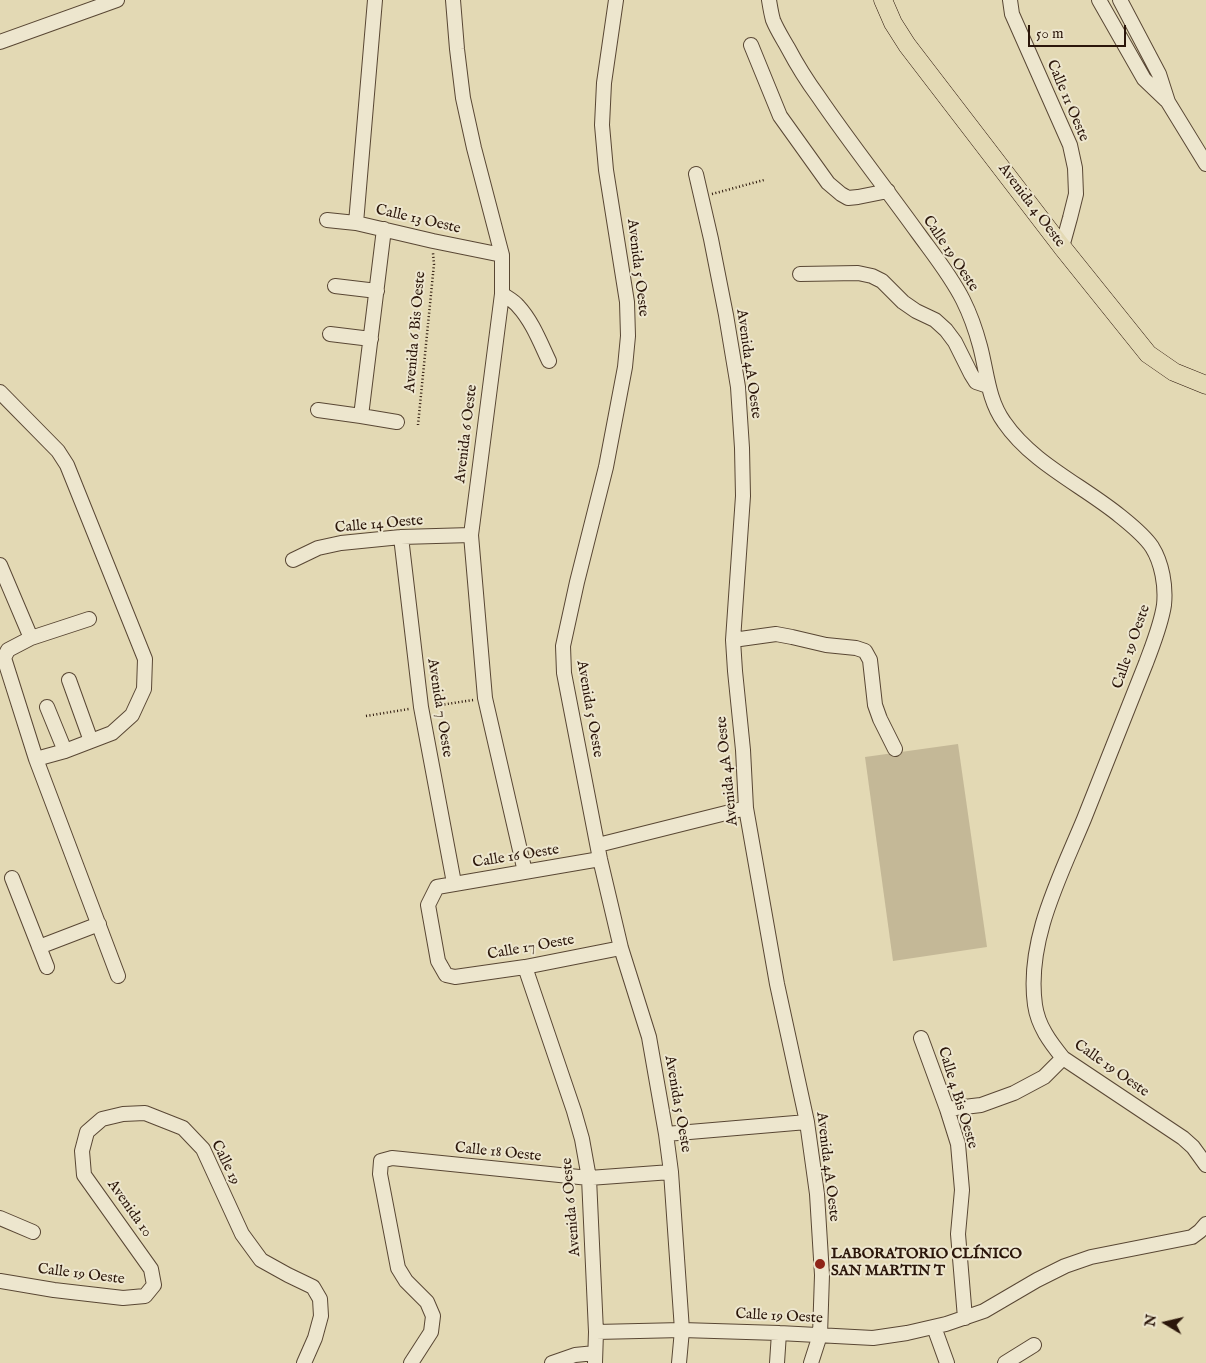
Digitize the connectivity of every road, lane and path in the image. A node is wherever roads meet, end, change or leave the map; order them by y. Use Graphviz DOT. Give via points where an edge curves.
graph roads {
  1 [pos="117,0"];
  2 [pos="375,0"];
  3 [pos="453,0"];
  4 [pos="616,0"];
  5 [pos="769,0"];
  6 [pos="883,0"];
  7 [pos="1010,0"];
  8 [pos="1099,0"];
  9 [pos="1120,0"];
  10 [pos="0,42"];
  11 [pos="750,45"];
  12 [pos="1168,102"];
  13 [pos="1206,164"];
  14 [pos="696,174"];
  15 [pos="764,180"];
  16 [pos="888,191"];
  17 [pos="701,197"];
  18 [pos="326,220"];
  19 [pos="356,223"];
  20 [pos="384,229"];
  21 [pos="433,241"];
  22 [pos="1062,247"];
  23 [pos="502,254"];
  24 [pos="800,274"];
  25 [pos="335,286"];
  26 [pos="377,291"];
  27 [pos="502,294"];
  28 [pos="330,334"];
  29 [pos="371,339"];
  30 [pos="549,361"];
  31 [pos="1206,384"];
  32 [pos="988,386"];
  33 [pos="0,392"];
  34 [pos="318,410"];
  35 [pos="361,416"];
  36 [pos="397,422"];
  37 [pos="418,426"];
  38 [pos="470,535"];
  39 [pos="401,537"];
  40 [pos="293,560"];
  41 [pos="0,565"];
  42 [pos="89,619"];
  43 [pos="31,638"];
  44 [pos="733,640"];
  45 [pos="69,680"];
  46 [pos="47,707"];
  47 [pos="91,741"];
  48 [pos="895,749"];
  49 [pos="65,750"];
  50 [pos="36,759"];
  51 [pos="746,808"];
  52 [pos="598,845"];
  53 [pos="600,859"];
  54 [pos="525,872"];
  55 [pos="12,878"];
  56 [pos="454,883"];
  57 [pos="98,924"];
  58 [pos="39,946"];
  59 [pos="621,948"];
  60 [pos="47,967"];
  61 [pos="525,967"];
  62 [pos="446,975"];
  63 [pos="118,976"];
  64 [pos="921,1038"];
  65 [pos="1063,1058"];
  66 [pos="947,1110"];
  67 [pos="807,1122"];
  68 [pos="666,1134"];
  69 [pos="82,1151"];
  70 [pos="1206,1165"];
  71 [pos="671,1172"];
  72 [pos="589,1178"];
  73 [pos="0,1218"];
  74 [pos="1206,1224"];
  75 [pos="33,1232"];
  76 [pos="0,1281"];
  77 [pos="154,1285"];
  78 [pos="965,1318"];
  79 [pos="934,1327"];
  80 [pos="682,1330"];
  81 [pos="596,1332"];
  82 [pos="779,1333"];
  83 [pos="820,1336"];
  84 [pos="1034,1345"];
  85 [pos="595,1358"];
  86 [pos="304,1363"];
  87 [pos="411,1363"];
  88 [pos="552,1363"];
  89 [pos="679,1363"];
  90 [pos="777,1363"];
  91 [pos="811,1363"];
  92 [pos="948,1363"];
  93 [pos="1004,1363"];
  1 -- 10 [label="street"];
  2 -- 19 [label="street"];
  3 -- 23 [label="street, Avenida 6 Oeste" via="463,98"];
  4 -- 52 [label="street, Avenida 5 Oeste" via="604,83 602,125 627,302 628,336 624,375 606,467 563,646 565,680"];
  5 -- 16 [label="street, Calle 19 Oeste" via="773,19 803,75"];
  6 -- 22 [label="main road, Avenida 4 Oeste" via="907,45"];
  7 -- 22 [label="street, Calle 11 Oeste" via="1012,14 1070,145 1075,168 1076,194"];
  8 -- 12 [label="street" via="1144,79"];
  9 -- 12 [label="street" via="1159,74"];
  11 -- 16 [label="street" via="780,116 828,183 848,198"];
  12 -- 13 [label="street"];
  14 -- 17 [label="street, Avenida 4A Oeste"];
  15 -- 17 [label="path"];
  16 -- 32 [label="street, Calle 19 Oeste" via="963,300 980,345"];
  17 -- 44 [label="street, Avenida 4A Oeste" via="738,387 743,496"];
  18 -- 19 [label="street, Calle 13 Oeste"];
  19 -- 20 [label="street, Calle 13 Oeste"];
  20 -- 21 [label="street, Calle 13 Oeste"];
  20 -- 26 [label="street"];
  21 -- 23 [label="street, Calle 13 Oeste"];
  21 -- 37 [label="path, Avenida 6 Bis Oeste" via="434,264"];
  22 -- 31 [label="main road, Avenida 4 Oeste" via="1148,354 1174,372"];
  23 -- 27 [label="street, Avenida 6 Oeste"];
  24 -- 32 [label="street" via="858,273 882,281 903,302 946,330 976,382"];
  25 -- 26 [label="street"];
  26 -- 29 [label="street"];
  27 -- 30 [label="street" via="517,304 526,316"];
  27 -- 38 [label="street, Avenida 6 Oeste"];
  28 -- 29 [label="street"];
  29 -- 35 [label="street"];
  32 -- 65 [label="street, Calle 19 Oeste" via="1004,422 1025,446 1113,510 1151,546 1164,584 1164,605 1155,638 1041,926 1034,975 1035,1005 1048,1040"];
  33 -- 47 [label="street" via="58,451 67,465 145,659 144,690 132,715 112,733"];
  34 -- 35 [label="street"];
  35 -- 36 [label="street"];
  38 -- 39 [label="street, Calle 14 Oeste"];
  38 -- 54 [label="street, Avenida 6 Oeste" via="485,698"];
  39 -- 40 [label="street, Calle 14 Oeste" via="341,543 318,548"];
  39 -- 56 [label="street, Avenida 7 Oeste" via="421,708"];
  41 -- 43 [label="street"];
  42 -- 43 [label="street"];
  43 -- 50 [label="street" via="8,650 4,658"];
  44 -- 48 [label="street" via="776,634 865,652 870,660 875,705"];
  44 -- 51 [label="street, Avenida 4A Oeste"];
  45 -- 47 [label="street"];
  46 -- 49 [label="street"];
  47 -- 49 [label="street"];
  49 -- 50 [label="street"];
  50 -- 57 [label="street"];
  51 -- 52 [label="street"];
  51 -- 67 [label="street, Avenida 4A Oeste" via="777,984"];
  52 -- 53 [label="street, Avenida 5 Oeste"];
  53 -- 54 [label="street, Calle 16 Oeste"];
  53 -- 59 [label="street, Avenida 5 Oeste"];
  54 -- 56 [label="street, Calle 16 Oeste"];
  55 -- 58 [label="street"];
  56 -- 62 [label="street, Calle 16 Oeste" via="437,887 428,905 438,961"];
  57 -- 58 [label="street"];
  57 -- 63 [label="street"];
  58 -- 60 [label="street"];
  59 -- 61 [label="street, Calle 17 Oeste"];
  59 -- 68 [label="street, Avenida 5 Oeste" via="649,1037"];
  61 -- 62 [label="street, Calle 17 Oeste" via="455,977"];
  61 -- 72 [label="street, Avenida 6 Oeste" via="574,1111"];
  64 -- 66 [label="street, Calle 4 Bis Oeste"];
  65 -- 66 [label="street" via="1044,1076 1014,1094"];
  65 -- 70 [label="street, Calle 19 Oeste" via="1183,1138"];
  66 -- 78 [label="street, Calle 4 Bis Oeste" via="958,1144 962,1190 958,1234"];
  67 -- 68 [label="street"];
  67 -- 83 [label="street, Avenida 4A Oeste" via="817,1194 822,1275"];
  68 -- 71 [label="street, Avenida 5 Oeste"];
  69 -- 77 [label="street, Avenida 10" via="84,1175 151,1269"];
  69 -- 86 [label="street, Calle 19" via="87,1132 102,1119 122,1114 145,1113 183,1128 203,1149 242,1234 261,1260 314,1287 320,1299 321,1316"];
  71 -- 72 [label="street, Calle 18 Oeste"];
  71 -- 80 [label="street, Avenida 5 Oeste"];
  72 -- 81 [label="street, Avenida 6 Oeste"];
  72 -- 87 [label="street, Calle 18 Oeste" via="392,1158 381,1161 380,1174 398,1268 427,1302 433,1316 431,1332"];
  73 -- 75 [label="street"];
  74 -- 78 [label="street, Calle 19 Oeste" via="1192,1237 1090,1257 1065,1266 984,1311"];
  76 -- 77 [label="street, Calle 19 Oeste" via="123,1298 145,1296"];
  78 -- 79 [label="street, Calle 19 Oeste"];
  79 -- 83 [label="street, Calle 19 Oeste" via="873,1338"];
  79 -- 92 [label="street"];
  80 -- 81 [label="street, Calle 19 Oeste"];
  80 -- 82 [label="street, Calle 19 Oeste"];
  80 -- 89 [label="street, Avenida 5 Oeste"];
  81 -- 85 [label="street, Avenida 6 Oeste"];
  82 -- 83 [label="street, Calle 19 Oeste"];
  82 -- 90 [label="street"];
  83 -- 91 [label="street, Avenida 4A Oeste"];
  84 -- 93 [label="street"];
  85 -- 88 [label="street" via="575,1355"];
}
